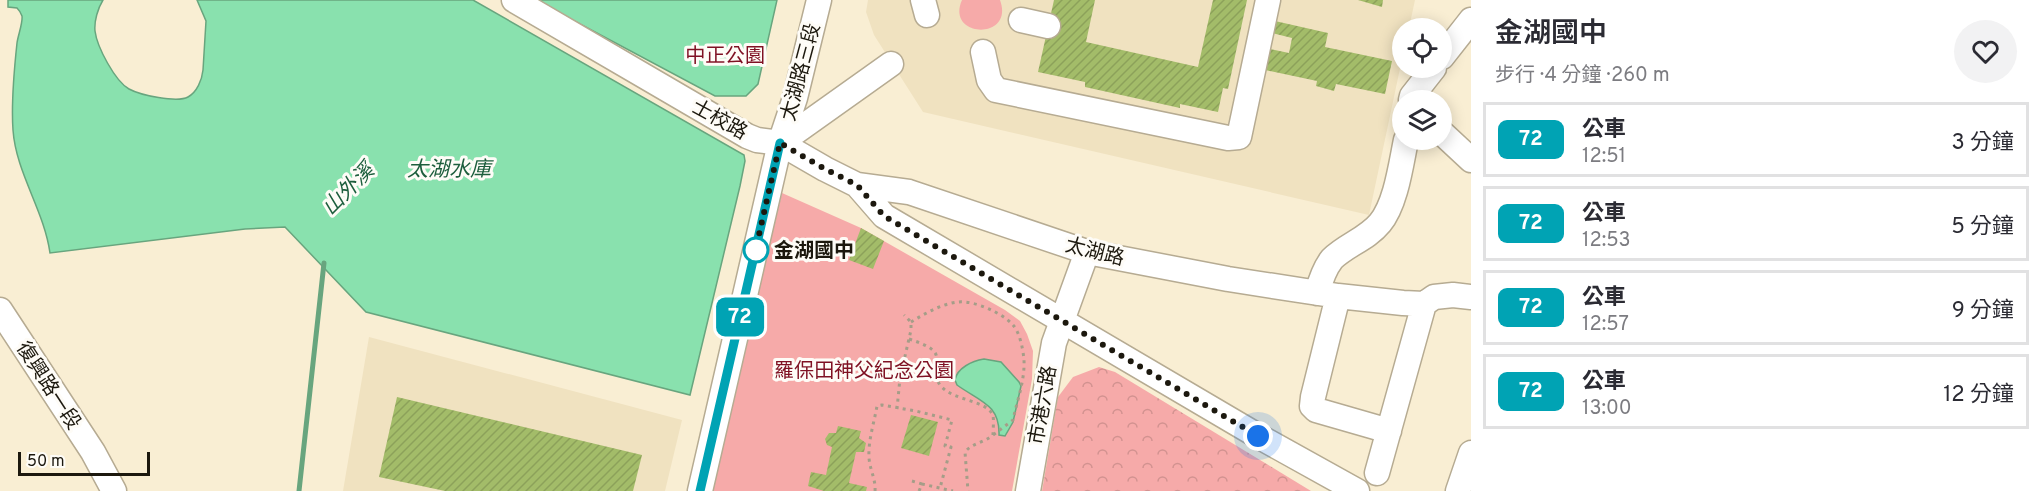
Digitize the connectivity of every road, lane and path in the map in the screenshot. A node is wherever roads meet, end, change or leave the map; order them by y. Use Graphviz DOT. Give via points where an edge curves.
graph roads {
  1 [pos="514,0"];
  2 [pos="819,0"];
  3 [pos="1268,0"];
  4 [pos="1021,20"];
  5 [pos="1469,25"];
  6 [pos="1048,26"];
  7 [pos="1452,45"];
  8 [pos="983,52"];
  9 [pos="891,64"];
  10 [pos="1426,78"];
  11 [pos="1417,90"];
  12 [pos="1452,142"];
  13 [pos="780,143"];
  14 [pos="1404,150"];
  15 [pos="1471,159"];
  16 [pos="857,185"];
  17 [pos="1087,252"];
  18 [pos="1327,295"];
  19 [pos="1471,297"];
  20 [pos="1424,304"];
  21 [pos="0,310"];
  22 [pos="904,315"];
  23 [pos="1063,320"];
  24 [pos="911,322"];
  25 [pos="909,339"];
  26 [pos="897,409"];
  27 [pos="1389,431"];
  28 [pos="993,435"];
  29 [pos="1471,453"];
  30 [pos="1377,473"];
  31 [pos="912,482"];
  32 [pos="922,484"];
  33 [pos="940,488"];
  34 [pos="114,491"];
  35 [pos="700,491"];
  36 [pos="875,491"];
  37 [pos="919,491"];
  38 [pos="953,491"];
  39 [pos="968,491"];
  40 [pos="1028,491"];
  41 [pos="1357,491"];
  42 [pos="1458,491"];
  1 -- 13 [label="street, 士校路" via="747,136"];
  2 -- 13 [label="street, 太湖路三段"];
  3 -- 8 [label="street" via="1239,137 1228,138 996,90 989,80"];
  4 -- 6 [label="street"];
  5 -- 7 [label="street"];
  9 -- 13 [label="street"];
  10 -- 11 [label="street"];
  12 -- 15 [label="street"];
  13 -- 16 [label="street, 士校路"];
  13 -- 35 [label="street, 太湖路三段"];
  14 -- 18 [label="street" via="1392,201 1382,221 1332,259 1323,274"];
  16 -- 17 [label="street, 太湖路" via="909,192"];
  16 -- 23 [label="street, 士校路" via="884,216"];
  17 -- 18 [label="street, 太湖路"];
  17 -- 23 [label="street, 市港六路"];
  18 -- 20 [label="street, 太湖路"];
  18 -- 27 [label="street" via="1312,406"];
  19 -- 20 [label="street" via="1434,297"];
  20 -- 27 [label="street"];
  21 -- 34 [label="street, 復興路一段" via="93,452"];
  22 -- 24 [label="path"];
  23 -- 40 [label="street, 市港六路" via="1054,343"];
  23 -- 41 [label="street, 士校路"];
  24 -- 25 [label="path"];
  24 -- 28 [label="path" via="956,302 975,303 1012,324 1023,355 1022,377 1012,420"];
  25 -- 26 [label="path"];
  25 -- 28 [label="path" via="935,351 936,374 942,388 988,409 993,416"];
  26 -- 33 [label="path" via="952,420 945,446 951,447"];
  26 -- 36 [label="path" via="877,406 869,459"];
  27 -- 30 [label="street"];
  28 -- 39 [label="path" via="965,452"];
  29 -- 42 [label="street"];
  31 -- 32 [label="path"];
  32 -- 33 [label="path"];
  32 -- 37 [label="path"];
  33 -- 38 [label="path"];
}
